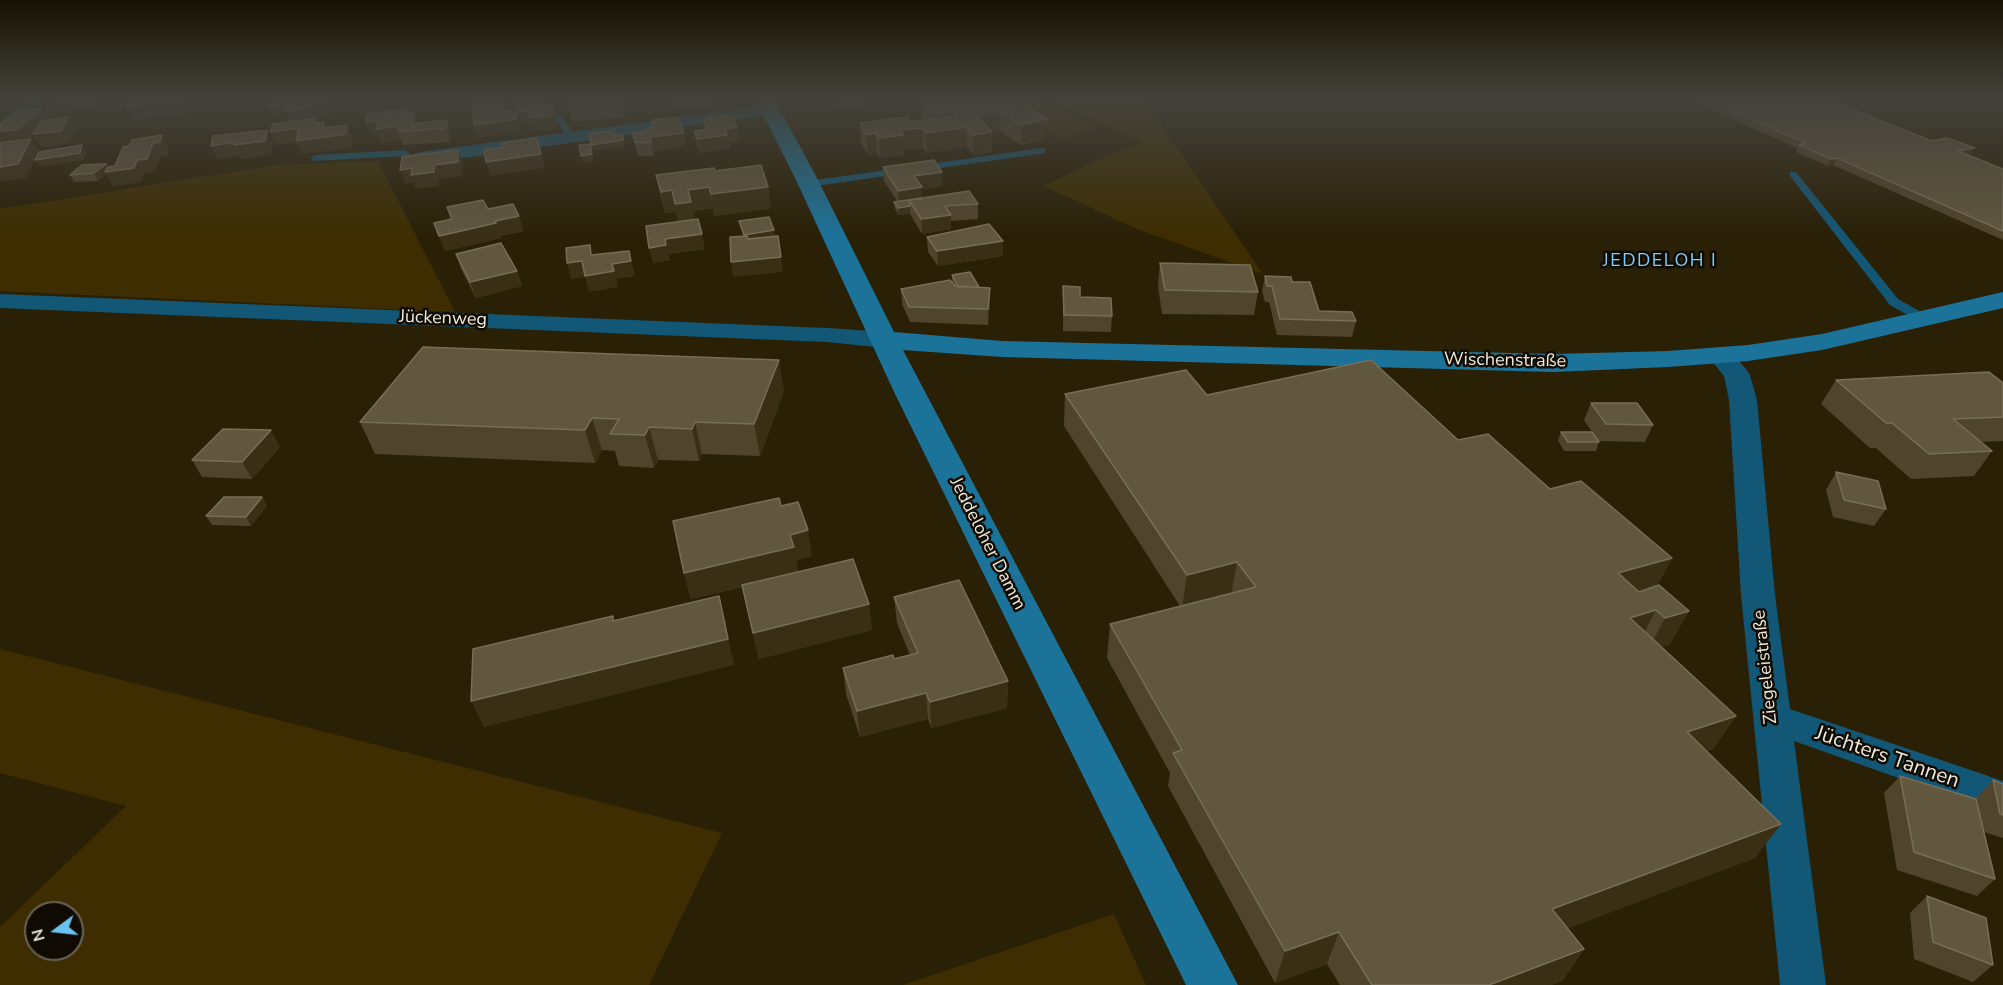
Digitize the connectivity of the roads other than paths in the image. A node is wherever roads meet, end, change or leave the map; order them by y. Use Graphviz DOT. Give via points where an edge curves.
graph roads {
  1 [pos="508,146"];
  2 [pos="789,146"];
  3 [pos="1042,151"];
  4 [pos="315,158"];
  5 [pos="411,160"];
  6 [pos="1792,174"];
  7 [pos="809,184"];
  8 [pos="0,300"];
  9 [pos="2003,300"];
  10 [pos="1924,319"];
  11 [pos="1720,355"];
  12 [pos="892,356"];
  13 [pos="1772,718"];
  14 [pos="2003,798"];
  15 [pos="1213,985"];
  16 [pos="1803,985"];
  1 -- 5 [label="street"];
  2 -- 7 [label="main road, Jeddeloher Damm"];
  3 -- 7 [label="lane"];
  4 -- 5 [label="lane" via="405,153"];
  6 -- 10 [label="lane" via="1894,302"];
  7 -- 12 [label="main road, Jeddeloher Damm"];
  8 -- 12 [label="street, Jückenweg" via="815,334"];
  9 -- 10 [label="main road, Wischenstraße"];
  10 -- 11 [label="main road, Wischenstraße" via="1822,342"];
  11 -- 12 [label="main road, Wischenstraße" via="1554,363 1002,350"];
  11 -- 13 [label="street, Ziegeleistraße" via="1737,375 1743,400"];
  12 -- 15 [label="main road, Jeddeloher Damm"];
  13 -- 14 [label="street, Jüchters Tannen"];
  13 -- 16 [label="street, Ziegeleistraße"];
}
